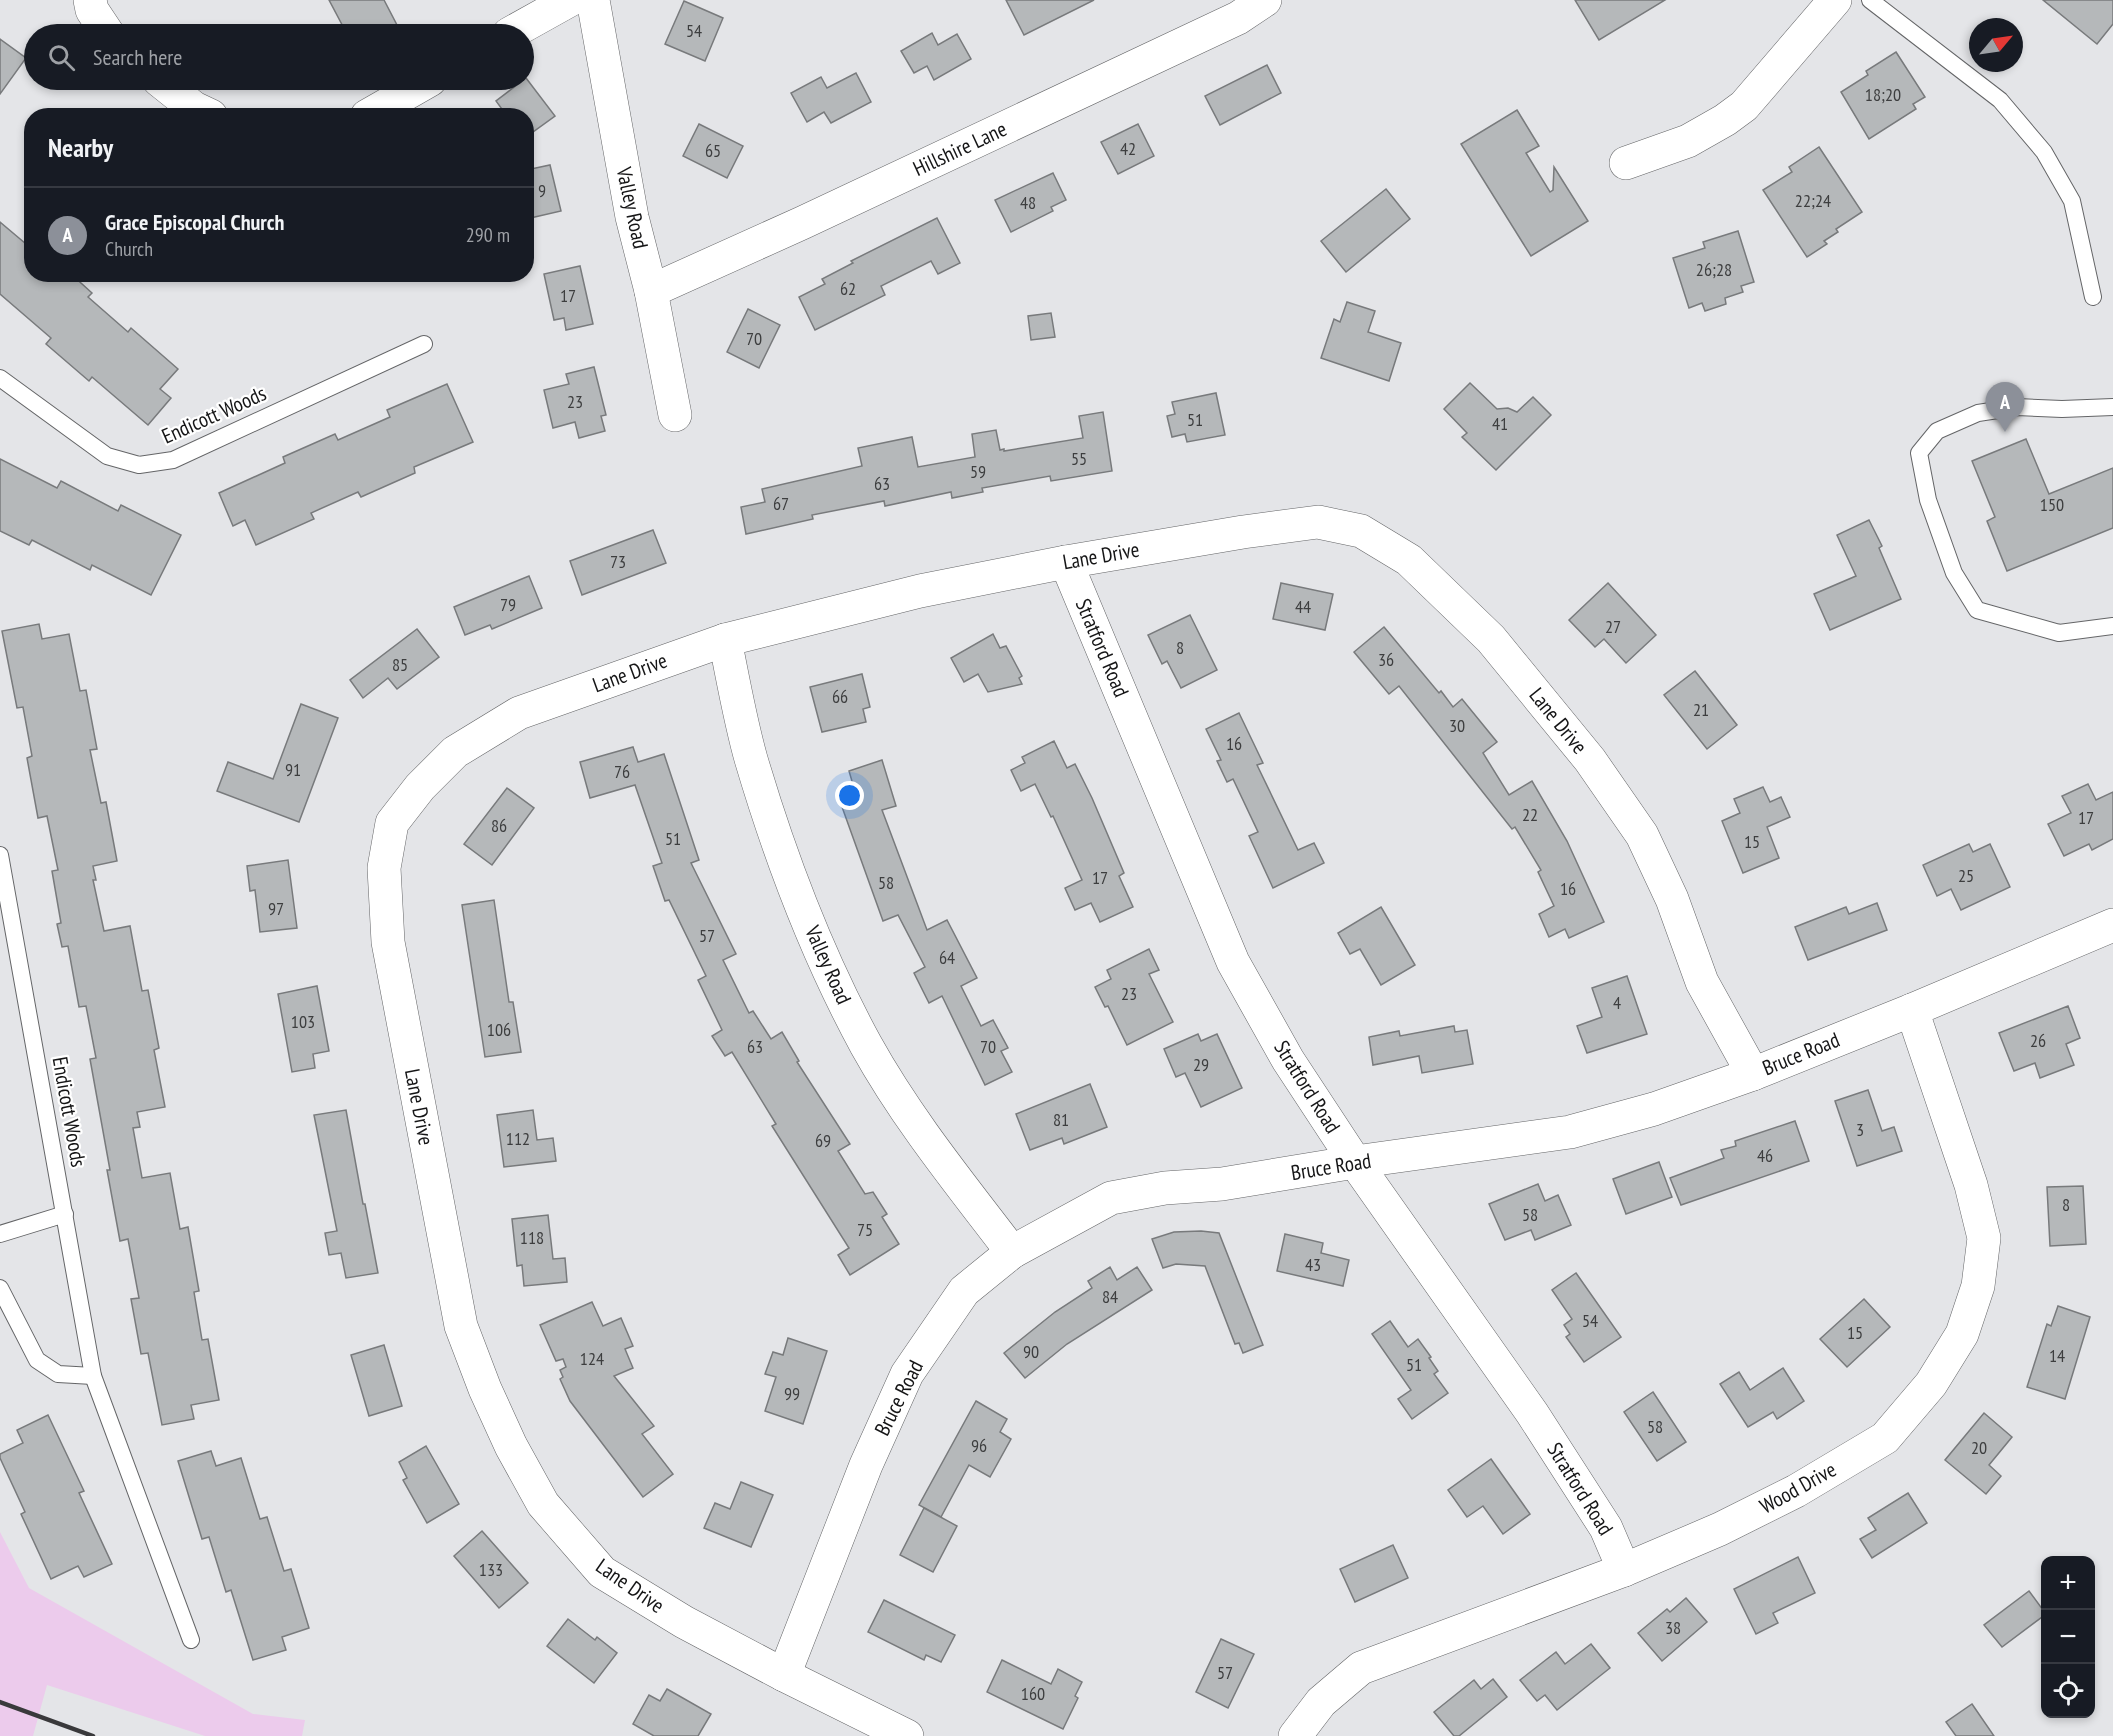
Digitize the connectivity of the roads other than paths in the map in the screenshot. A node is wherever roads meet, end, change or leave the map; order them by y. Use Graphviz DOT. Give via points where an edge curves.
graph roads {
  1 [pos="90,0"];
  2 [pos="570,0"];
  3 [pos="593,0"];
  4 [pos="1265,0"];
  5 [pos="1835,0"];
  6 [pos="1870,0"];
  7 [pos="101,24"];
  8 [pos="527,24"];
  9 [pos="172,90"];
  10 [pos="412,90"];
  11 [pos="194,108"];
  12 [pos="381,108"];
  13 [pos="1626,164"];
  14 [pos="651,291"];
  15 [pos="2093,297"];
  16 [pos="424,344"];
  17 [pos="0,378"];
  18 [pos="2113,407"];
  19 [pos="675,415"];
  20 [pos="1066,562"];
  21 [pos="2113,626"];
  22 [pos="725,640"];
  23 [pos="0,855"];
  24 [pos="2113,925"];
  25 [pos="1912,1010"];
  26 [pos="1753,1074"];
  27 [pos="1355,1162"];
  28 [pos="65,1214"];
  29 [pos="0,1234"];
  30 [pos="1012,1252"];
  31 [pos="0,1288"];
  32 [pos="93,1376"];
  33 [pos="1624,1570"];
  34 [pos="191,1640"];
  35 [pos="784,1676"];
  36 [pos="907,1736"];
  37 [pos="1295,1736"];
  1 -- 7 [label="street"];
  2 -- 8 [label="street"];
  3 -- 14 [label="street, Valley Road" via="632,217"];
  4 -- 14 [label="street, Hillshire Lane" via="1217,28"];
  5 -- 13 [label="street" via="1744,106 1688,141"];
  6 -- 15 [label="lane" via="2000,100 2044,152 2072,201"];
  9 -- 11 [label="street"];
  10 -- 12 [label="street"];
  14 -- 19 [label="street, Valley Road"];
  16 -- 17 [label="lane, Endicott Woods" via="173,460 140,465 107,456"];
  18 -- 21 [label="lane" via="2017,406 1978,413 1937,432 1919,453 1928,500 1954,573 1977,610 2059,633"];
  20 -- 22 [label="street, Lane Drive" via="920,591"];
  20 -- 26 [label="street, Lane Drive" via="1318,522 1360,531 1409,560 1491,639 1590,760 1642,835 1672,898 1702,982"];
  20 -- 27 [label="street, Stratford Road" via="1233,962 1288,1060"];
  22 -- 30 [label="street, Valley Road" via="761,789 806,918 835,985 910,1117"];
  22 -- 35 [label="street, Lane Drive" via="519,713 455,752 392,823 384,868 388,942 460,1326 511,1446 543,1504 602,1572"];
  23 -- 28 [label="lane, Endicott Woods"];
  24 -- 25 [label="street, Bruce Road"];
  25 -- 26 [label="street, Bruce Road"];
  25 -- 33 [label="street, Wood Drive" via="1971,1185 1984,1238 1978,1286 1962,1335 1931,1384 1885,1438 1796,1491"];
  26 -- 27 [label="street, Bruce Road" via="1654,1109 1570,1132"];
  27 -- 30 [label="street, Bruce Road" via="1111,1198"];
  27 -- 33 [label="street, Stratford Road" via="1532,1413 1606,1528"];
  28 -- 29 [label="lane"];
  28 -- 32 [label="lane, Endicott Woods"];
  30 -- 35 [label="street, Bruce Road" via="964,1291 908,1374 866,1465"];
  31 -- 32 [label="lane" via="37,1360 58,1374"];
  32 -- 34 [label="lane, Endicott Woods"];
  33 -- 37 [label="street, Wood Drive" via="1361,1668 1321,1702"];
  35 -- 36 [label="street, Lane Drive"];
}
